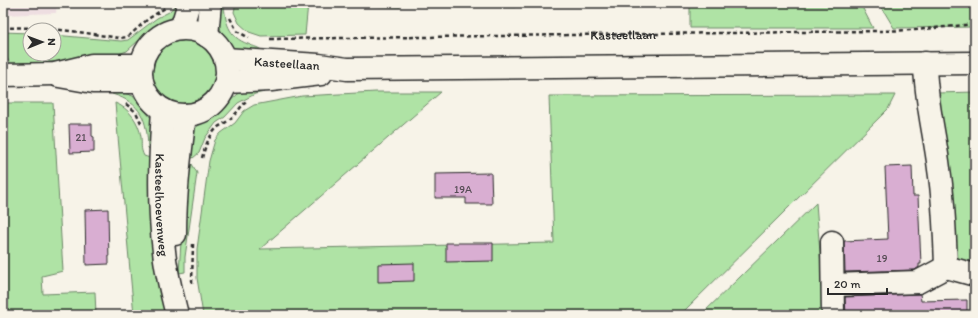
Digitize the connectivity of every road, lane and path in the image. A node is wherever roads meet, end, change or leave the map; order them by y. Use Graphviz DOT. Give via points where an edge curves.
graph roads {
  1 [pos="189,3"];
  2 [pos="167,7"];
  3 [pos="219,8"];
  4 [pos="975,24"];
  5 [pos="3,28"];
  6 [pos="181,29"];
  7 [pos="207,36"];
  8 [pos="253,39"];
  9 [pos="264,40"];
  10 [pos="225,59"];
  11 [pos="925,63"];
  12 [pos="975,63"];
  13 [pos="347,69"];
  14 [pos="142,74"];
  15 [pos="3,75"];
  16 [pos="226,82"];
  17 [pos="122,101"];
  18 [pos="248,101"];
  19 [pos="163,110"];
  20 [pos="185,115"];
  21 [pos="142,125"];
  22 [pos="179,160"];
  23 [pos="832,242"];
  24 [pos="946,267"];
  25 [pos="975,275"];
  26 [pos="833,285"];
  27 [pos="175,307"];
  28 [pos="833,315"];
  1 -- 6 [label="street"];
  2 -- 5 [label="path" via="127,37 51,29"];
  3 -- 7 [label="street"];
  3 -- 8 [label="path" via="237,30 247,38"];
  4 -- 9 [label="path, Kasteellaan" via="879,31"];
  6 -- 7 [label="street"];
  6 -- 14 [label="street" via="155,40 144,56"];
  7 -- 10 [label="street" via="215,42"];
  10 -- 13 [label="street, Kasteellaan"];
  10 -- 16 [label="street"];
  11 -- 12 [label="street, Kasteellaan"];
  11 -- 13 [label="street, Kasteellaan"];
  11 -- 24 [label="street" via="925,83 940,171"];
  13 -- 16 [label="street, Kasteellaan" via="319,75"];
  14 -- 15 [label="street" via="93,82 55,74"];
  14 -- 19 [label="street" via="145,91"];
  16 -- 20 [label="street" via="215,103 201,112"];
  17 -- 21 [label="path" via="136,112"];
  18 -- 22 [label="path" via="211,135 202,162"];
  19 -- 20 [label="street"];
  19 -- 27 [label="street, Kasteelhoevenweg" via="160,208 164,253"];
  20 -- 22 [label="street, Kasteelhoevenweg"];
  22 -- 27 [label="street, Kasteelhoevenweg" via="175,206"];
  23 -- 26 [label="street"];
  24 -- 25 [label="street"];
  24 -- 26 [label="street" via="918,282"];
  26 -- 28 [label="street"];
}
